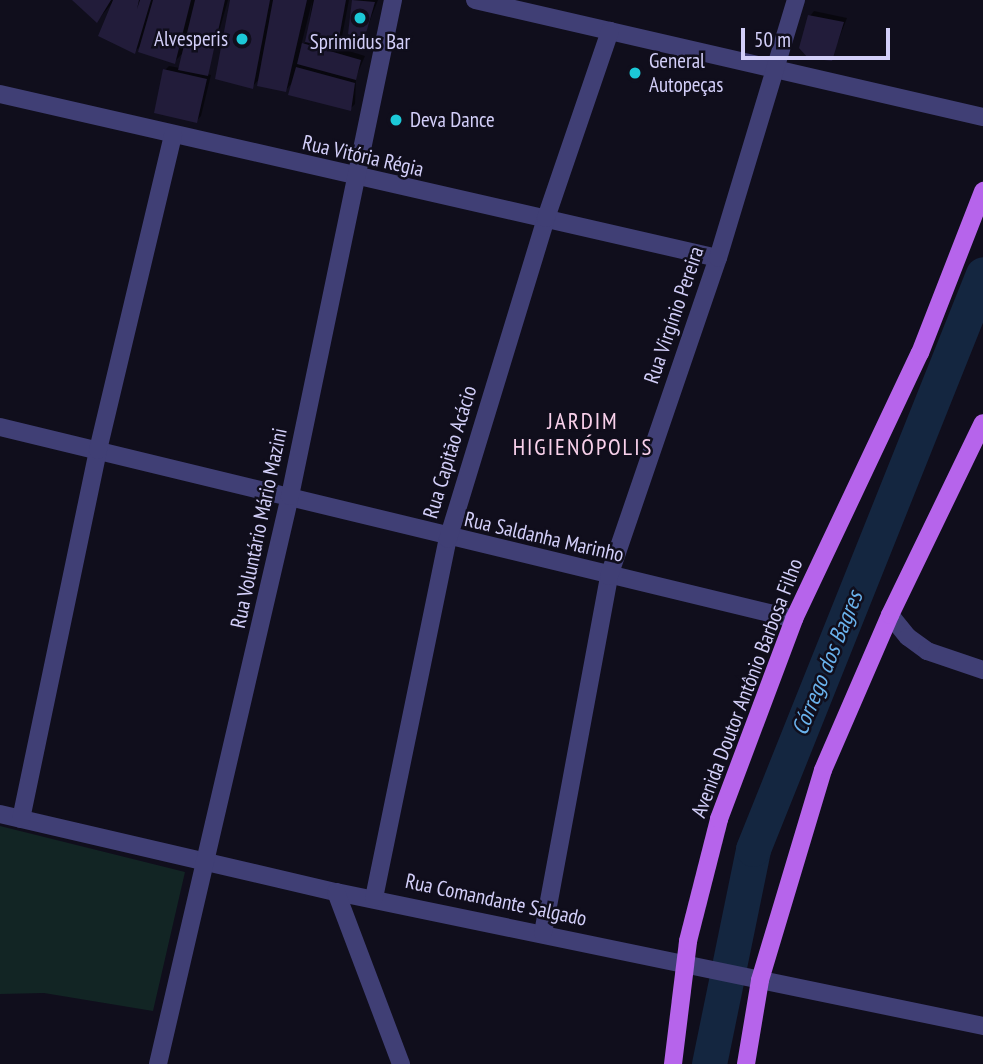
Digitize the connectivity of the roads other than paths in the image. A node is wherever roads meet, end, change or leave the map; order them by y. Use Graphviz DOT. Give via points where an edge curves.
graph roads {
  1 [pos="393,0"];
  2 [pos="475,0"];
  3 [pos="796,0"];
  4 [pos="610,31"];
  5 [pos="776,68"];
  6 [pos="0,93"];
  7 [pos="983,117"];
  8 [pos="173,135"];
  9 [pos="354,178"];
  10 [pos="983,191"];
  11 [pos="546,218"];
  12 [pos="718,258"];
  13 [pos="983,423"];
  14 [pos="0,426"];
  15 [pos="99,450"];
  16 [pos="290,496"];
  17 [pos="447,539"];
  18 [pos="609,576"];
  19 [pos="890,615"];
  20 [pos="794,619"];
  21 [pos="983,670"];
  22 [pos="0,814"];
  23 [pos="22,819"];
  24 [pos="206,863"];
  25 [pos="336,892"];
  26 [pos="374,898"];
  27 [pos="543,933"];
  28 [pos="685,962"];
  29 [pos="753,979"];
  30 [pos="983,1026"];
  31 [pos="158,1064"];
  32 [pos="401,1064"];
  33 [pos="673,1064"];
  34 [pos="746,1064"];
  1 -- 9 [label="street, Rua Voluntário Mário Mazini"];
  2 -- 4 [label="street"];
  3 -- 5 [label="street, Rua Virgínio Pereira"];
  4 -- 5 [label="street"];
  4 -- 11 [label="street, Rua Capitão Acácio"];
  5 -- 7 [label="street"];
  5 -- 12 [label="street, Rua Virgínio Pereira"];
  6 -- 8 [label="street, Rua Vitória Régia"];
  8 -- 9 [label="street, Rua Vitória Régia"];
  8 -- 15 [label="street"];
  9 -- 11 [label="street, Rua Vitória Régia"];
  9 -- 16 [label="street, Rua Voluntário Mário Mazini"];
  10 -- 20 [label="main road, Avenida Doutor Antônio Barbosa Filho" via="920,353"];
  11 -- 12 [label="street, Rua Vitória Régia"];
  11 -- 17 [label="street, Rua Capitão Acácio"];
  12 -- 18 [label="street, Rua Virgínio Pereira"];
  13 -- 19 [label="main road"];
  14 -- 15 [label="street, Rua Saldanha Marinho"];
  15 -- 16 [label="street, Rua Saldanha Marinho"];
  15 -- 23 [label="street"];
  16 -- 17 [label="street, Rua Saldanha Marinho"];
  16 -- 24 [label="street, Rua Voluntário Mário Mazini"];
  17 -- 18 [label="street, Rua Saldanha Marinho"];
  17 -- 26 [label="street, Rua Capitão Acácio"];
  18 -- 20 [label="street, Rua Saldanha Marinho"];
  18 -- 27 [label="street, Rua Virgínio Pereira"];
  19 -- 21 [label="street" via="908,638 927,651"];
  19 -- 29 [label="main road" via="823,770"];
  20 -- 28 [label="main road, Avenida Doutor Antônio Barbosa Filho" via="719,820"];
  22 -- 23 [label="street, Rua Comandante Salgado"];
  23 -- 24 [label="street, Rua Comandante Salgado"];
  24 -- 25 [label="street, Rua Comandante Salgado"];
  24 -- 31 [label="street, Rua Voluntário Mário Mazini"];
  25 -- 26 [label="street, Rua Comandante Salgado"];
  25 -- 32 [label="street"];
  26 -- 27 [label="street, Rua Comandante Salgado"];
  27 -- 28 [label="street, Rua Comandante Salgado"];
  28 -- 29 [label="street, Rua Comandante Salgado"];
  28 -- 33 [label="main road, Avenida Doutor Antônio Barbosa Filho"];
  29 -- 30 [label="street, Rua Comandante Salgado"];
  29 -- 34 [label="main road"];
}
